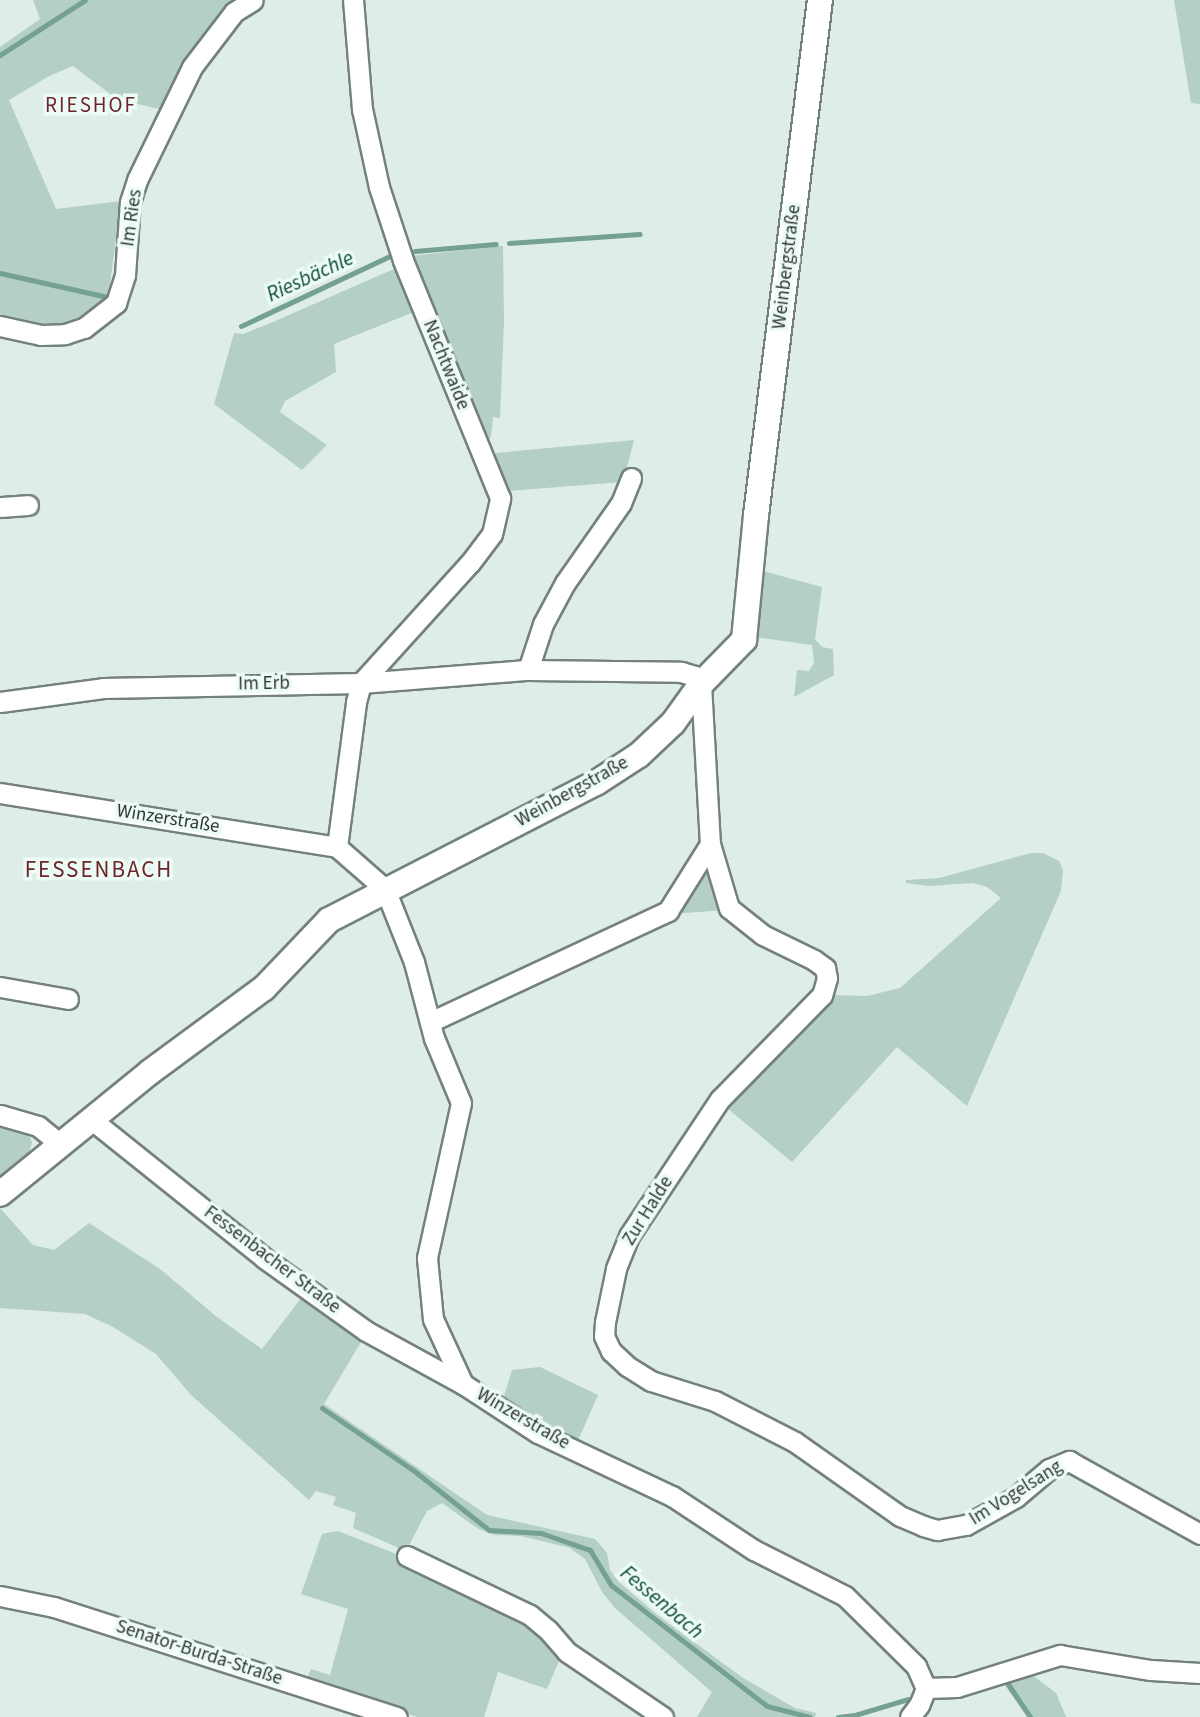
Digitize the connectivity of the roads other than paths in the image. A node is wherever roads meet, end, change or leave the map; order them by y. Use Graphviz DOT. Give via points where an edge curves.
graph roads {
  1 [pos="253,0"];
  2 [pos="353,0"];
  3 [pos="820,0"];
  4 [pos="0,326"];
  5 [pos="631,478"];
  6 [pos="28,505"];
  7 [pos="0,507"];
  8 [pos="528,670"];
  9 [pos="361,683"];
  10 [pos="701,684"];
  11 [pos="0,702"];
  12 [pos="0,793"];
  13 [pos="710,844"];
  14 [pos="337,847"];
  15 [pos="385,889"];
  16 [pos="0,987"];
  17 [pos="68,999"];
  18 [pos="430,1022"];
  19 [pos="0,1115"];
  20 [pos="92,1120"];
  21 [pos="60,1144"];
  22 [pos="0,1194"];
  23 [pos="463,1384"];
  24 [pos="900,1516"];
  25 [pos="1200,1534"];
  26 [pos="407,1556"];
  27 [pos="0,1596"];
  28 [pos="1200,1673"];
  29 [pos="926,1688"];
  30 [pos="397,1717"];
  31 [pos="663,1717"];
  32 [pos="909,1717"];
  1 -- 4 [label="street, Im Ries" via="234,12 192,67 137,180 125,275 116,303 84,328 65,334 41,335"];
  2 -- 9 [label="street, Nachtwaide" via="362,109 379,187 403,260 500,498 492,534"];
  3 -- 10 [label="street, Weinbergstraße" via="744,640"];
  5 -- 8 [label="street" via="621,503 565,583"];
  6 -- 7 [label="street"];
  8 -- 9 [label="street, Im Erb"];
  8 -- 10 [label="street, Im Erb" via="681,672 695,676"];
  9 -- 11 [label="street, Im Erb" via="125,687"];
  9 -- 14 [label="street"];
  10 -- 13 [label="street, Zur Halde"];
  10 -- 15 [label="street, Weinbergstraße" via="673,723 639,755 596,783"];
  12 -- 14 [label="street, Winzerstraße"];
  13 -- 18 [label="street" via="668,911"];
  13 -- 24 [label="street, Zur Halde" via="729,908 764,935 825,968 827,978 822,995 720,1099 629,1236 616,1269 604,1336 611,1351 651,1381 715,1401 795,1442"];
  14 -- 15 [label="street, Winzerstraße"];
  15 -- 18 [label="street, Winzerstraße" via="414,962"];
  15 -- 20 [label="street, Weinbergstraße" via="329,920 264,988"];
  16 -- 17 [label="street"];
  18 -- 23 [label="street, Winzerstraße" via="461,1103 427,1258 433,1319"];
  19 -- 21 [label="street" via="38,1126"];
  20 -- 21 [label="street, Weinbergstraße"];
  20 -- 23 [label="street, Fessenbacher Straße" via="366,1331"];
  21 -- 22 [label="street, Weinbergstraße"];
  23 -- 29 [label="street, Winzerstraße" via="538,1433 673,1496 754,1550 845,1596 916,1666"];
  24 -- 25 [label="street, Im Vogelsang" via="937,1530 966,1525 1016,1497 1049,1469 1069,1461"];
  26 -- 31 [label="street" via="530,1615 567,1652"];
  27 -- 30 [label="street, Senator-Burda-Straße" via="54,1607"];
  28 -- 29 [label="street" via="1060,1655 957,1687"];
  29 -- 32 [label="street"];
}
